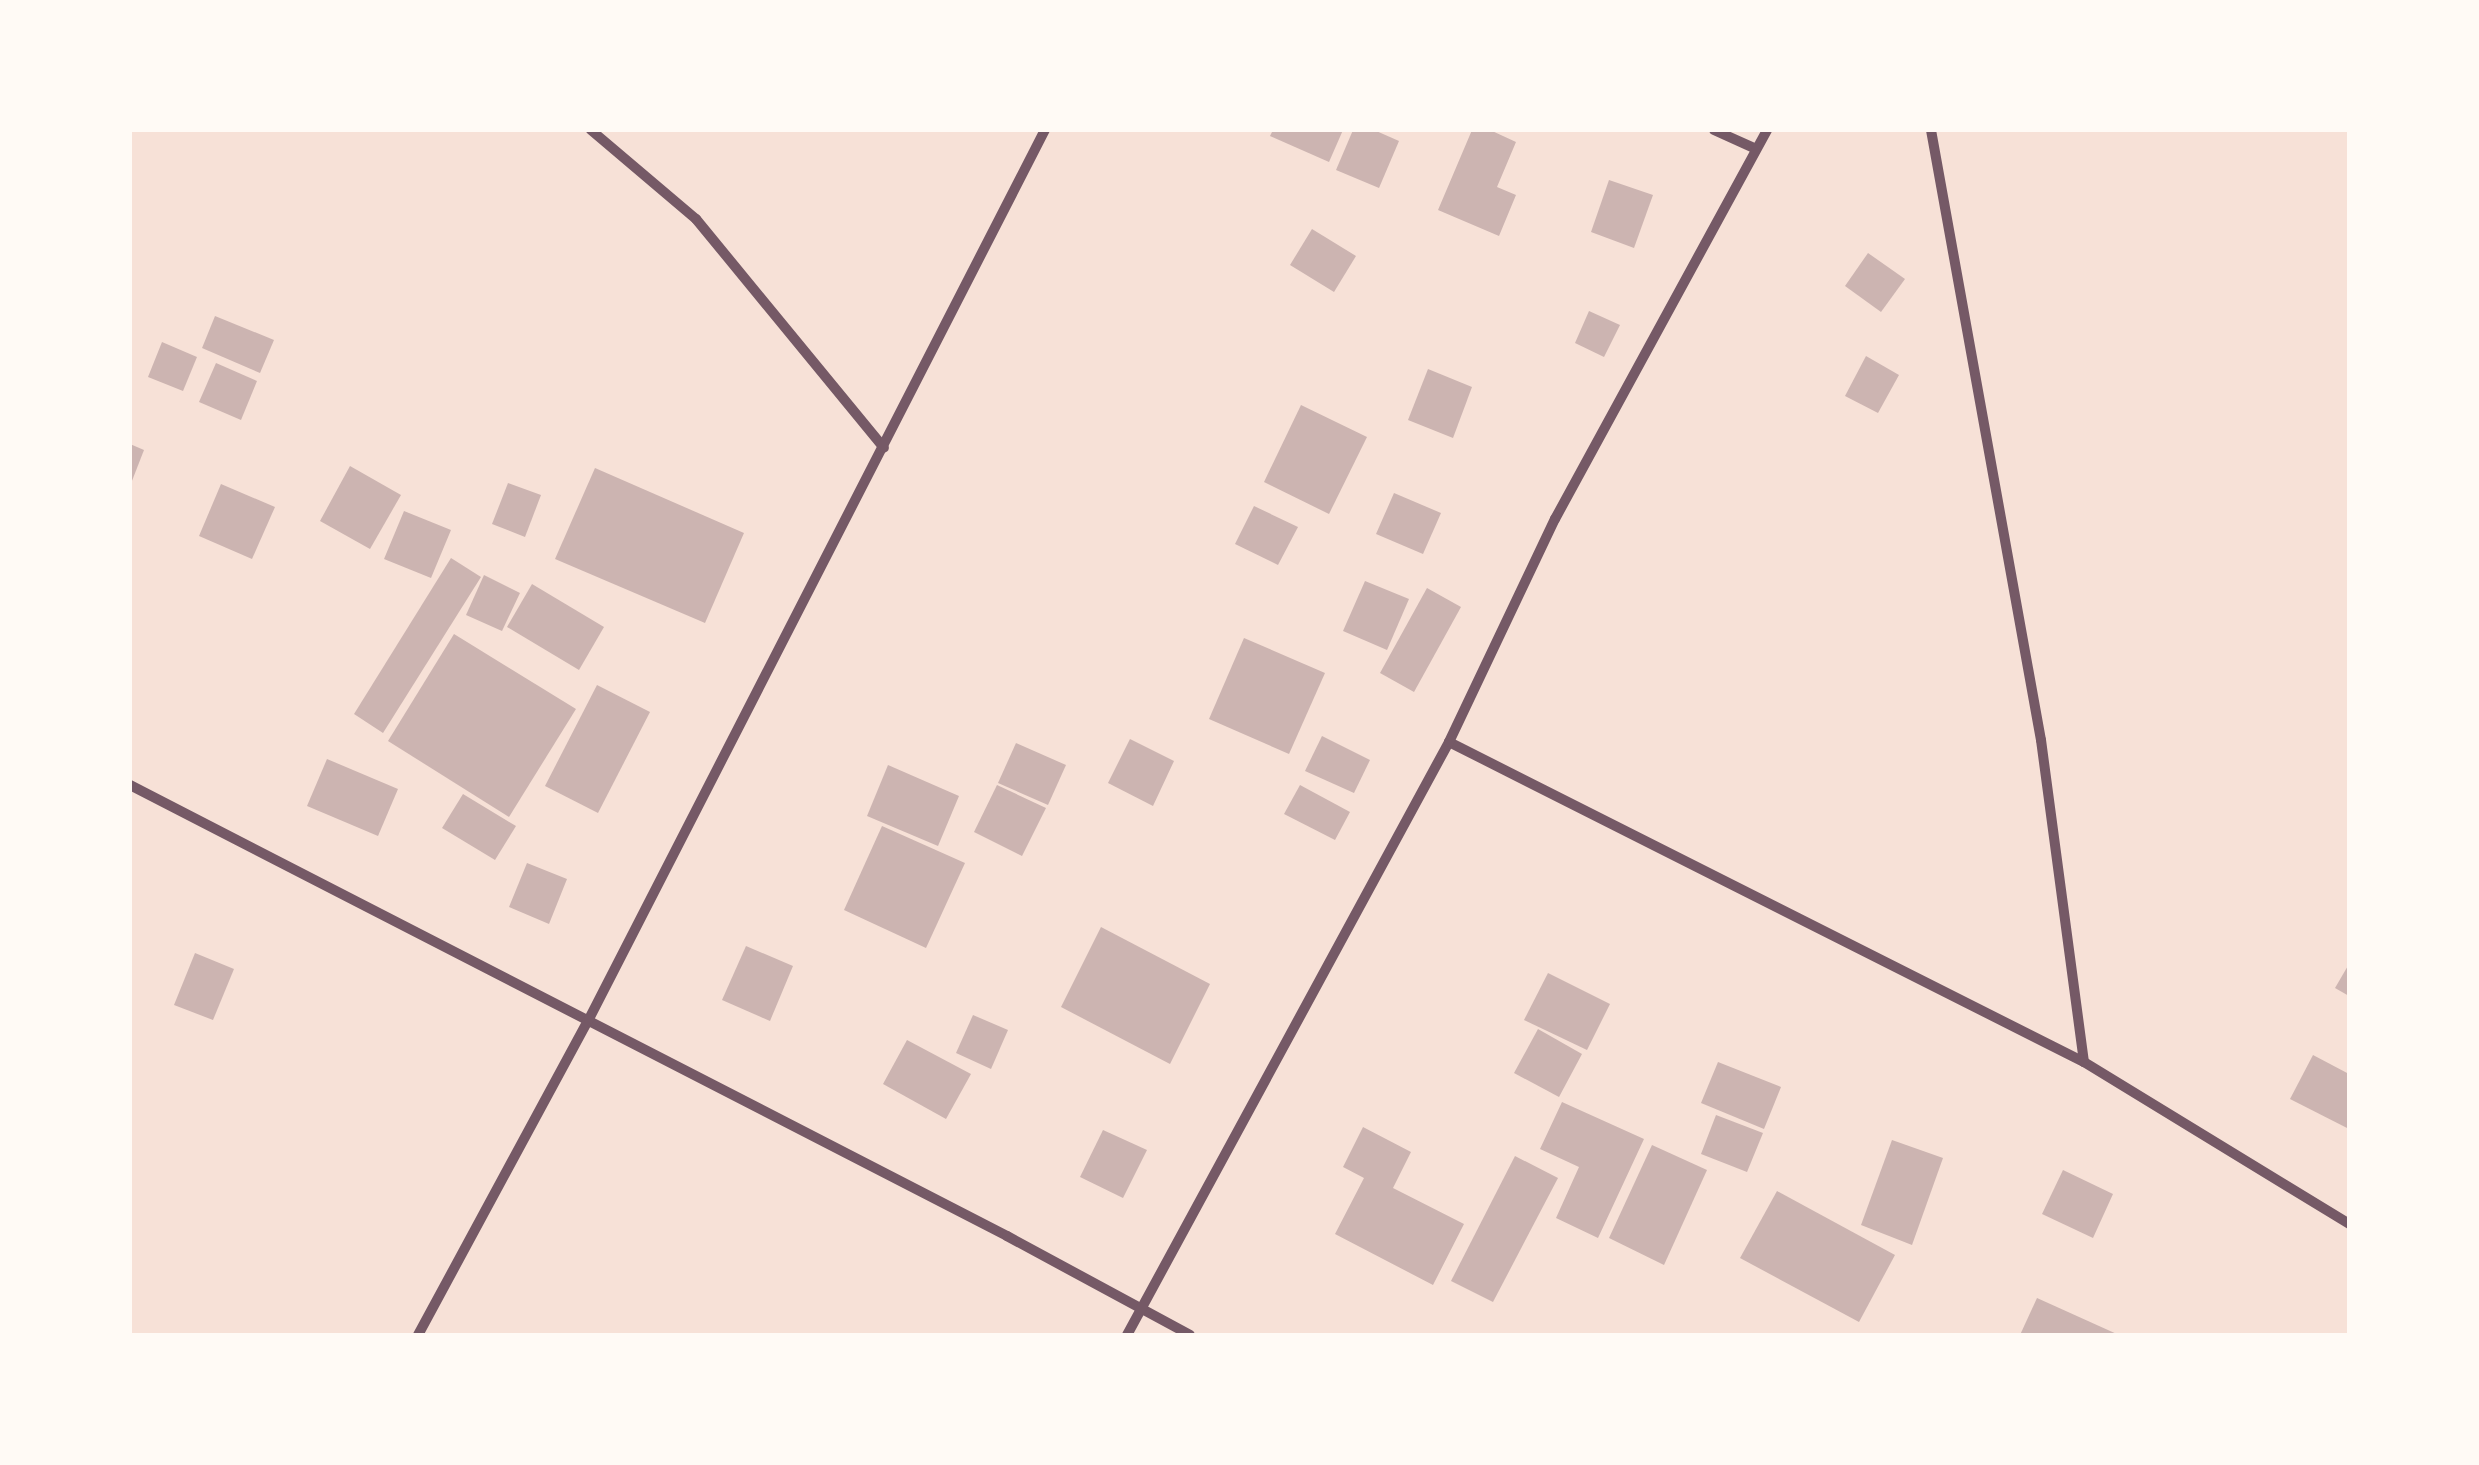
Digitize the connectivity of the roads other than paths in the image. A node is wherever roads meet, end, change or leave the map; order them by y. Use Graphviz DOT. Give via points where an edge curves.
graph roads {
  1 [pos="591,130"];
  2 [pos="1044,130"];
  3 [pos="1714,130"];
  4 [pos="1767,130"];
  5 [pos="1931,130"];
  6 [pos="1756,149"];
  7 [pos="884,448"];
  8 [pos="1449,742"];
  9 [pos="130,784"];
  10 [pos="589,1019"];
  11 [pos="2084,1062"];
  12 [pos="2349,1224"];
  13 [pos="1142,1309"];
  14 [pos="418,1335"];
  15 [pos="1127,1335"];
  16 [pos="1190,1335"];
  1 -- 7 [label="street" via="696,219"];
  2 -- 7 [label="street"];
  3 -- 6 [label="street"];
  4 -- 6 [label="street"];
  5 -- 11 [label="street" via="2040,740"];
  6 -- 8 [label="street" via="1554,519"];
  7 -- 10 [label="street"];
  8 -- 11 [label="street"];
  8 -- 13 [label="street"];
  9 -- 10 [label="street"];
  10 -- 13 [label="street"];
  10 -- 14 [label="street"];
  11 -- 12 [label="street"];
  13 -- 15 [label="street"];
  13 -- 16 [label="street"];
}
